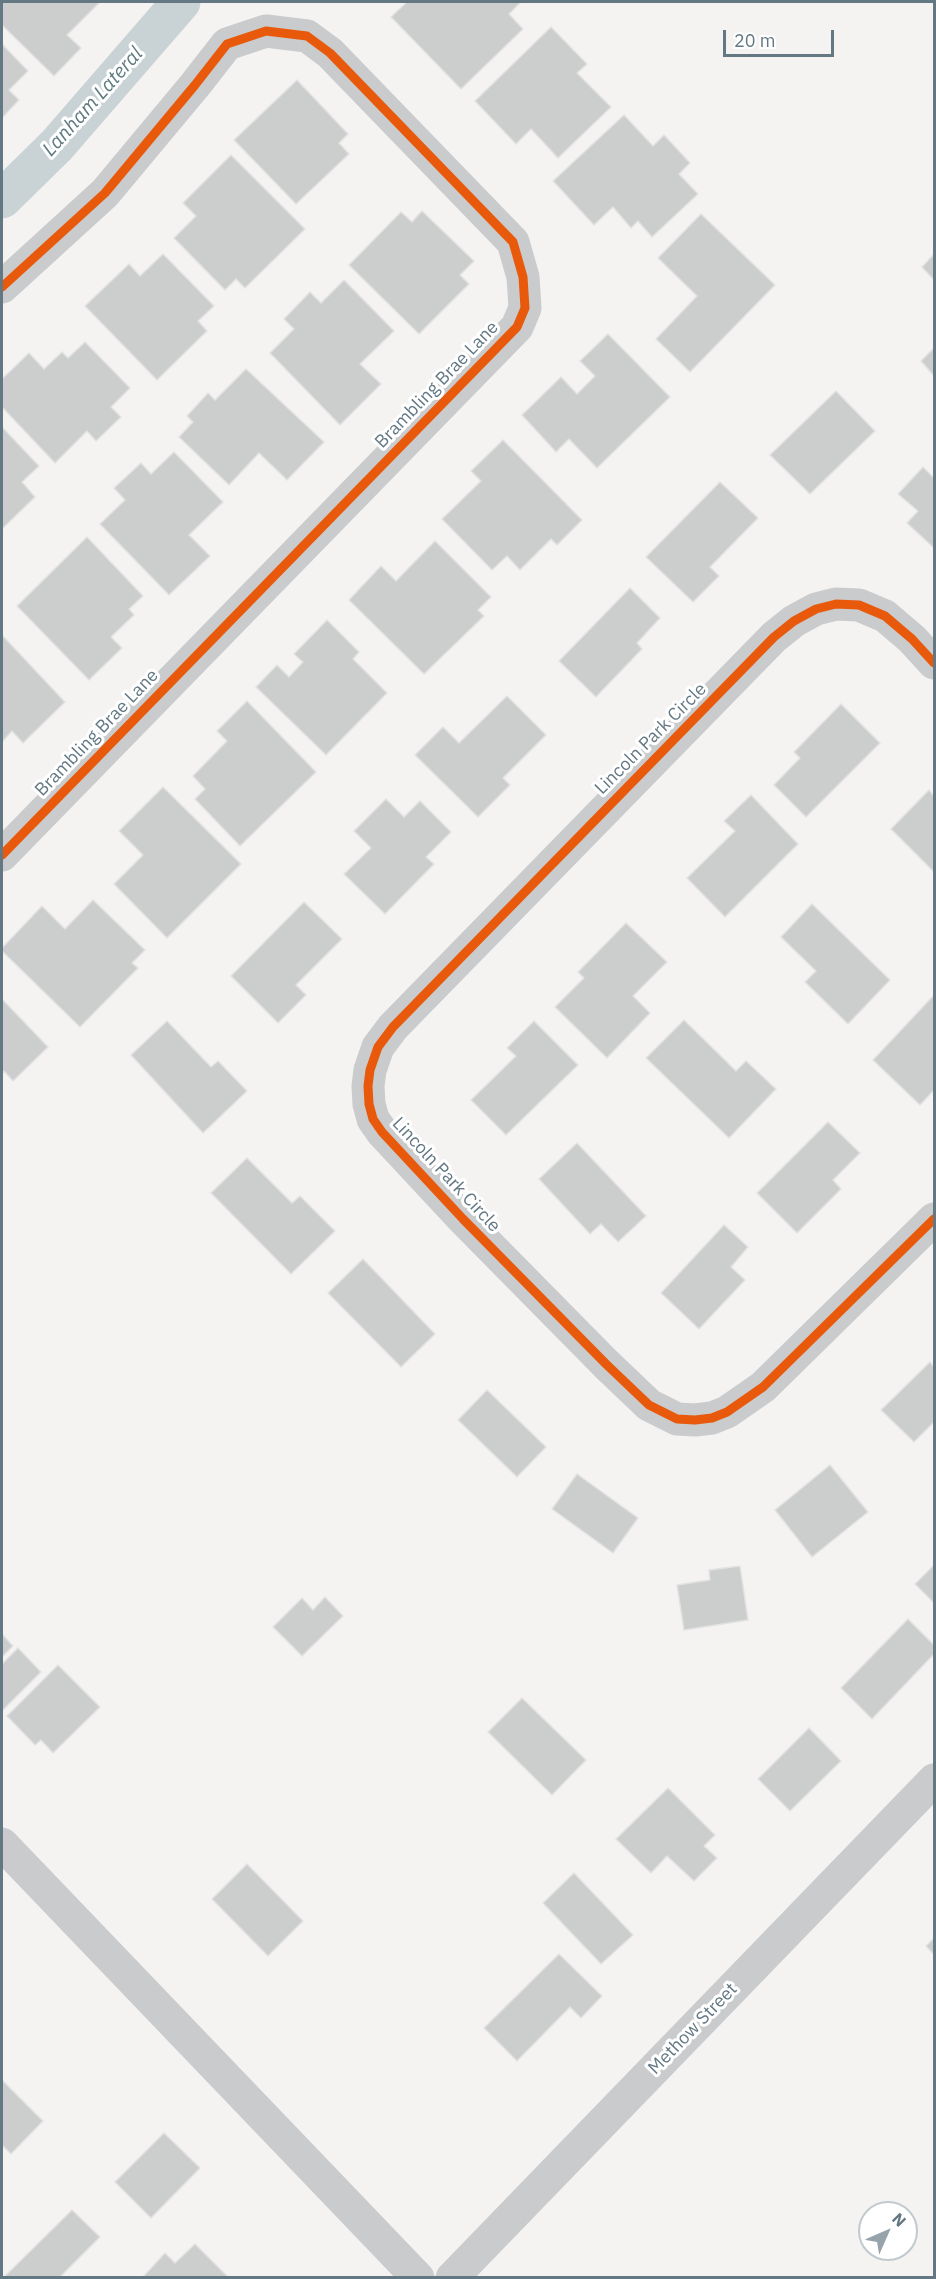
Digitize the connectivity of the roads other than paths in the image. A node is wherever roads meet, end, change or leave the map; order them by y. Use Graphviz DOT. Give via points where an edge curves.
graph roads {
  1 [pos="2,287"];
  2 [pos="934,663"];
  3 [pos="2,855"];
  4 [pos="934,1219"];
  5 [pos="934,1780"];
  6 [pos="2,1844"];
  7 [pos="418,2277"];
  8 [pos="452,2277"];
  1 -- 3 [label="street, Brambling Brae Lane" via="105,192 227,44 266,31 307,36 330,53 513,242 523,277 525,308 517,327"];
  2 -- 4 [label="street, Lincoln Park Circle" via="885,616 859,604 816,609 794,621 393,1027 378,1047 368,1086 373,1119 382,1132 606,1364 649,1405 677,1419 712,1418 763,1387"];
  5 -- 8 [label="street, Methow Street"];
  6 -- 7 [label="street"];
}
